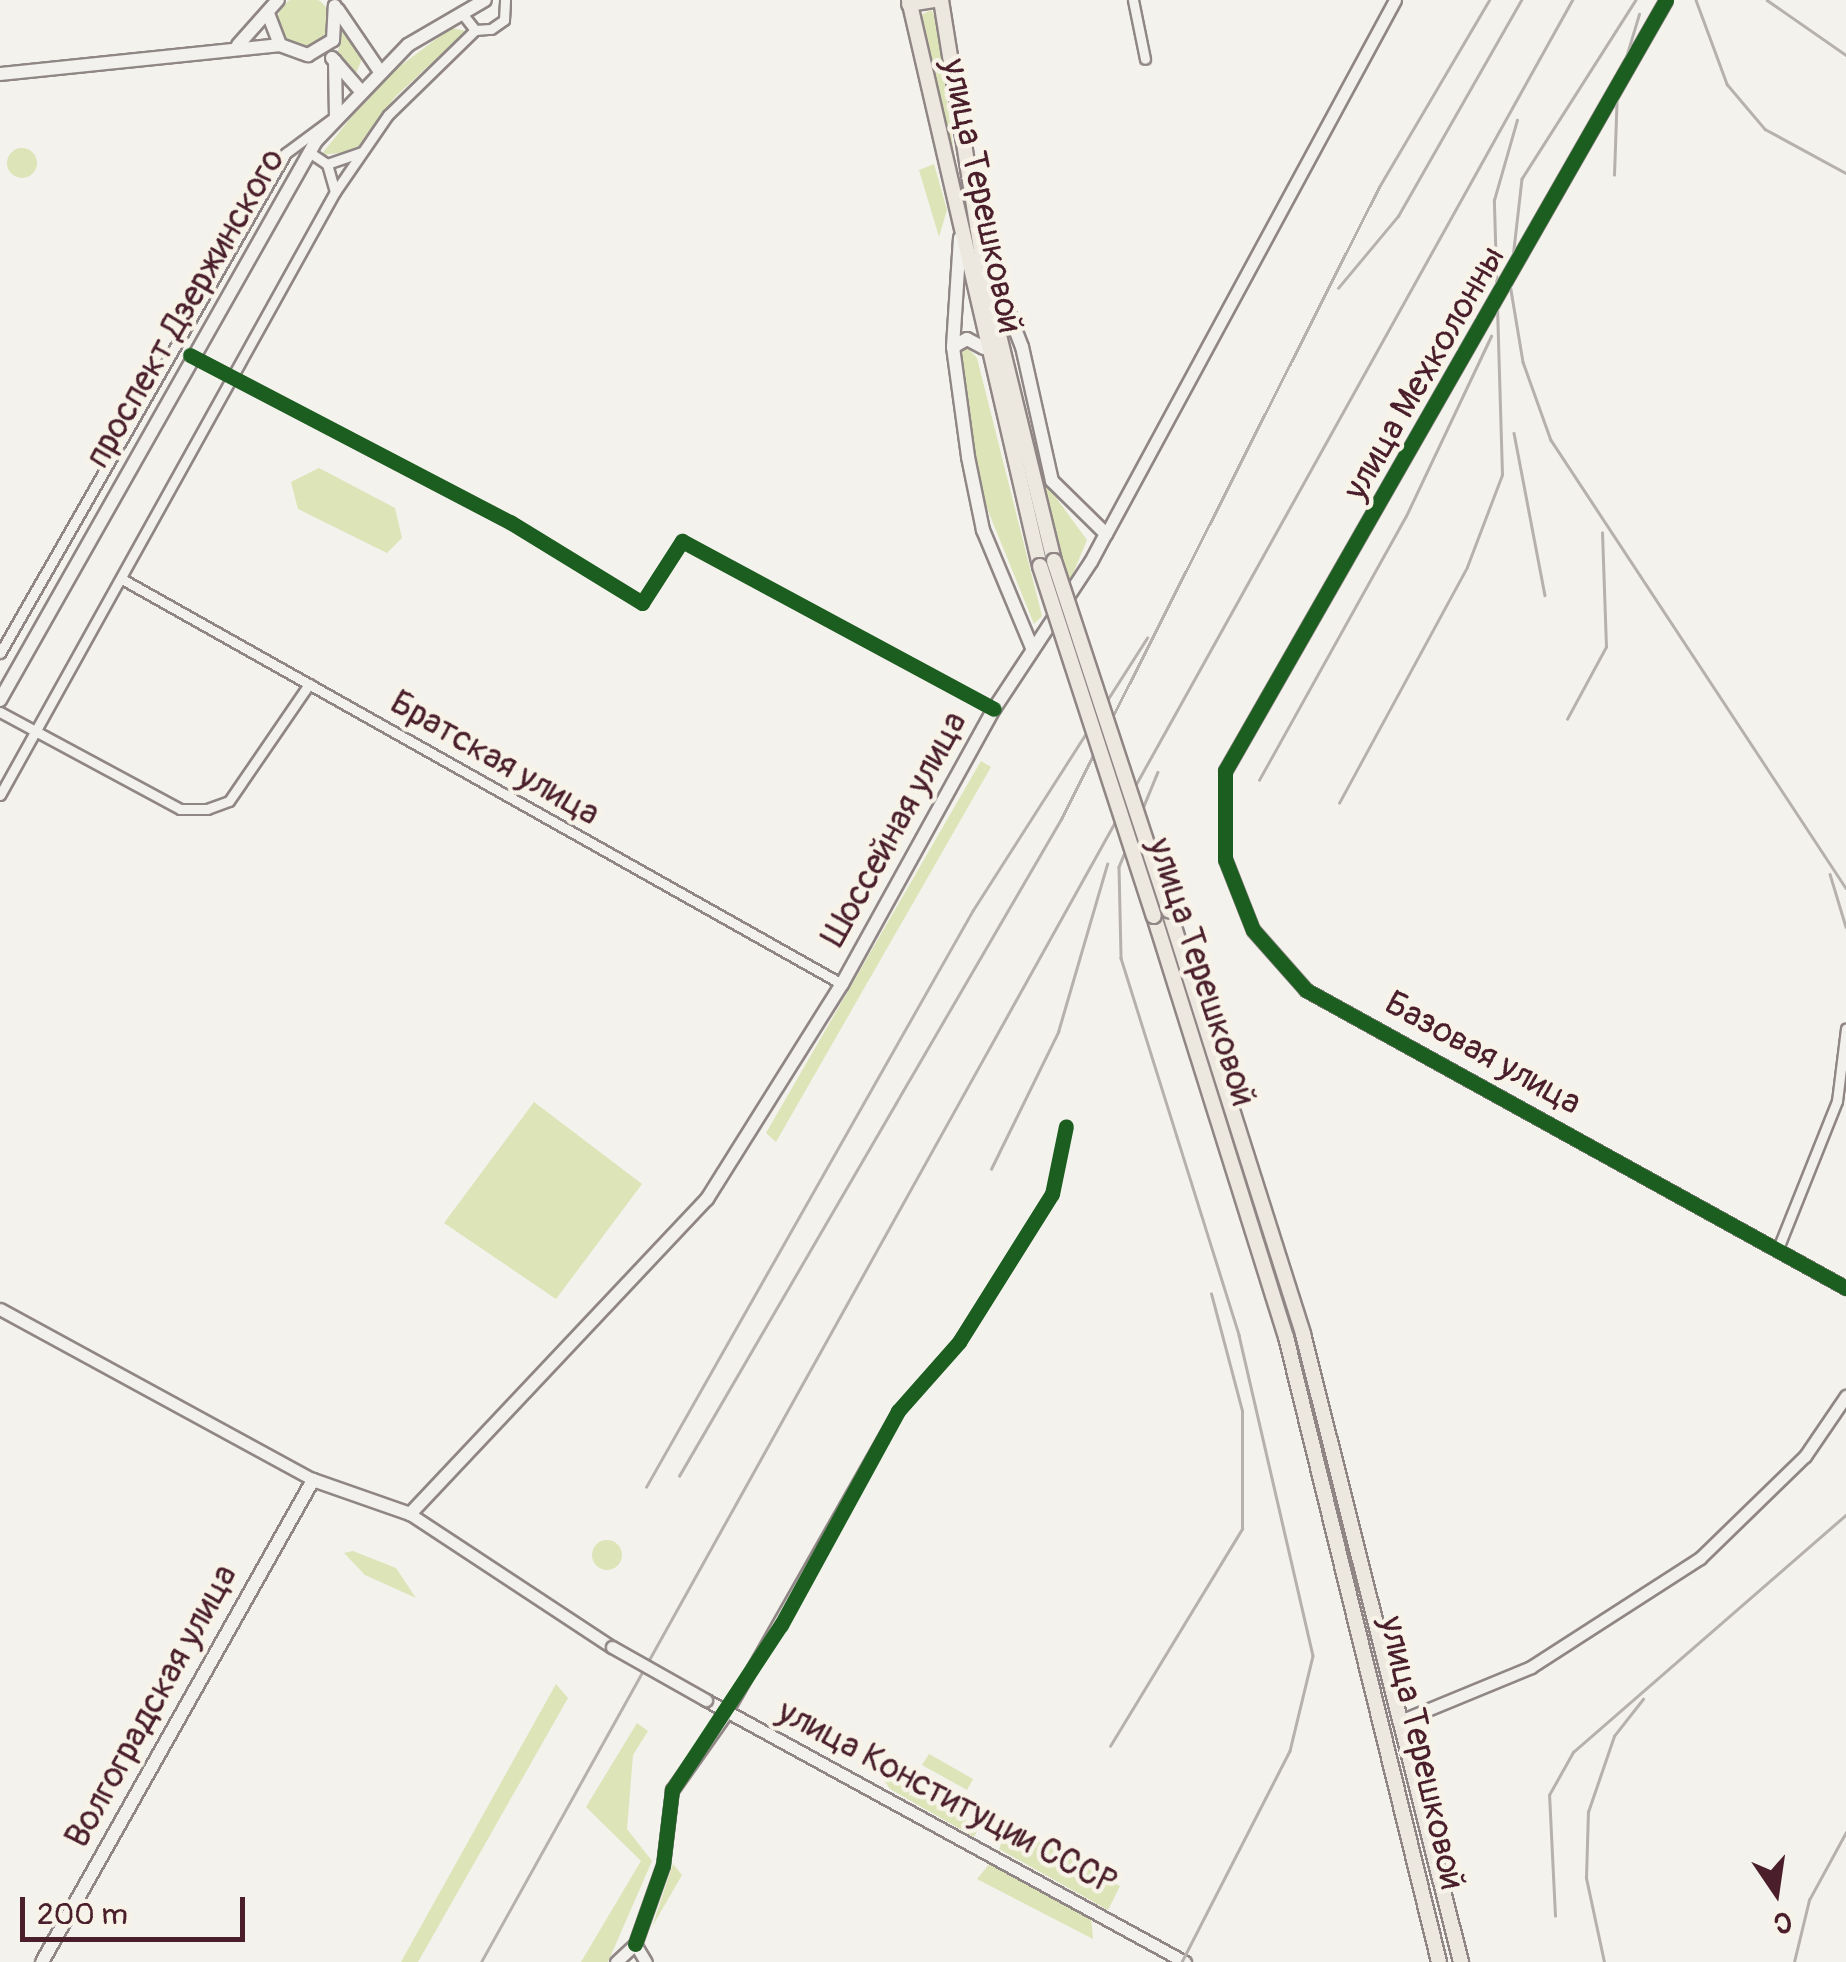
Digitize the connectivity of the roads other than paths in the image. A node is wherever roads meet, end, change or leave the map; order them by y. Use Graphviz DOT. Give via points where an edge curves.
graph roads {
  1 [pos="278,0"];
  2 [pos="485,0"];
  3 [pos="505,0"];
  4 [pos="934,0"];
  5 [pos="941,0"];
  6 [pos="1133,0"];
  7 [pos="1394,0"];
  8 [pos="1666,0"];
  9 [pos="909,2"];
  10 [pos="332,3"];
  11 [pos="460,12"];
  12 [pos="269,16"];
  13 [pos="475,30"];
  14 [pos="238,45"];
  15 [pos="280,45"];
  16 [pos="324,49"];
  17 [pos="1145,59"];
  18 [pos="335,61"];
  19 [pos="379,70"];
  20 [pos="0,74"];
  21 [pos="360,89"];
  22 [pos="336,116"];
  23 [pos="309,152"];
  24 [pos="361,152"];
  25 [pos="327,164"];
  26 [pos="335,192"];
  27 [pos="973,209"];
  28 [pos="955,212"];
  29 [pos="978,234"];
  30 [pos="960,238"];
  31 [pos="953,347"];
  32 [pos="1000,347"];
  33 [pos="1022,347"];
  34 [pos="984,348"];
  35 [pos="190,355"];
  36 [pos="231,377"];
  37 [pos="1106,534"];
  38 [pos="1047,564"];
  39 [pos="122,579"];
  40 [pos="41,581"];
  41 [pos="59,591"];
  42 [pos="1032,648"];
  43 [pos="0,653"];
  44 [pos="309,684"];
  45 [pos="0,700"];
  46 [pos="994,709"];
  47 [pos="0,712"];
  48 [pos="37,732"];
  49 [pos="1225,771"];
  50 [pos="0,795"];
  51 [pos="1161,914"];
  52 [pos="842,984"];
  53 [pos="1846,1030"];
  54 [pos="1066,1126"];
  55 [pos="1779,1246"];
  56 [pos="1846,1288"];
  57 [pos="0,1309"];
  58 [pos="1846,1396"];
  59 [pos="1328,1428"];
  60 [pos="1312,1432"];
  61 [pos="313,1480"];
  62 [pos="410,1514"];
  63 [pos="727,1712"];
  64 [pos="1405,1719"];
  65 [pos="1387,1724"];
  66 [pos="635,1944"];
  67 [pos="1180,1961"];
  68 [pos="42,1962"];
  69 [pos="616,1962"];
  70 [pos="646,1962"];
  71 [pos="1439,1962"];
  72 [pos="1460,1962"];
  1 -- 12 [label="main road"];
  2 -- 11 [label="main road, проспект Дзержинского"];
  3 -- 13 [label="street" via="499,25"];
  4 -- 9 [label="main road"];
  5 -- 27 [label="main road, улица Терешковой"];
  6 -- 17 [label="street"];
  7 -- 37 [label="street, Шоссейная улица"];
  8 -- 49 [label="street, улица Мехколонны"];
  9 -- 28 [label="main road, улица Терешковой"];
  10 -- 16 [label="main road" via="338,30"];
  10 -- 19 [label="main road"];
  11 -- 13 [label="street"];
  11 -- 19 [label="main road, проспект Дзержинского"];
  12 -- 14 [label="main road"];
  12 -- 15 [label="main road"];
  13 -- 24 [label="street"];
  14 -- 15 [label="main road"];
  14 -- 20 [label="main road"];
  15 -- 16 [label="main road" via="298,55"];
  16 -- 18 [label="main road"];
  18 -- 21 [label="main road"];
  18 -- 22 [label="main road"];
  19 -- 21 [label="main road, проспект Дзержинского"];
  21 -- 22 [label="main road, проспект Дзержинского"];
  22 -- 23 [label="main road, проспект Дзержинского"];
  22 -- 40 [label="street" via="286,153"];
  23 -- 25 [label="street"];
  23 -- 35 [label="main road, проспект Дзержинского"];
  24 -- 25 [label="street"];
  24 -- 26 [label="street"];
  25 -- 26 [label="street"];
  26 -- 36 [label="street"];
  27 -- 28 [label="main road"];
  27 -- 29 [label="main road, улица Терешковой"];
  28 -- 30 [label="main road, улица Терешковой"];
  29 -- 32 [label="main road, улица Терешковой"];
  29 -- 33 [label="main road"];
  30 -- 31 [label="main road"];
  30 -- 34 [label="main road, улица Терешковой"];
  31 -- 34 [label="main road" via="966,339"];
  31 -- 42 [label="main road" via="978,512"];
  32 -- 33 [label="main road"];
  32 -- 38 [label="main road, улица Терешковой"];
  33 -- 37 [label="main road" via="1052,480"];
  34 -- 38 [label="main road, улица Терешковой"];
  35 -- 36 [label="street"];
  35 -- 41 [label="main road, проспект Дзержинского"];
  36 -- 39 [label="street"];
  36 -- 46 [label="street" via="510,522 642,603 682,541"];
  37 -- 42 [label="main road, Шоссейная улица"];
  38 -- 51 [label="main road, улица Терешковой, bridge"];
  39 -- 44 [label="street, Братская улица"];
  39 -- 48 [label="street"];
  40 -- 41 [label="street"];
  40 -- 43 [label="street"];
  41 -- 45 [label="main road, проспект Дзержинского"];
  42 -- 46 [label="main road, Шоссейная улица"];
  44 -- 48 [label="street" via="279,716 229,800 207,809 180,809"];
  44 -- 52 [label="street, Братская улица"];
  46 -- 52 [label="main road, Шоссейная улица"];
  47 -- 48 [label="street"];
  48 -- 50 [label="street"];
  49 -- 55 [label="street, Базовая улица" via="1222,829 1233,887 1286,974"];
  51 -- 59 [label="main road, улица Терешковой"];
  51 -- 60 [label="main road, улица Терешковой"];
  52 -- 62 [label="main road, Шоссейная улица" via="676,1238"];
  53 -- 55 [label="street" via="1837,1101"];
  54 -- 63 [label="street" via="1052,1194 959,1342 898,1411"];
  55 -- 56 [label="street, Базовая улица"];
  57 -- 61 [label="street, улица Конституции СССР"];
  58 -- 64 [label="street" via="1806,1456 1700,1558 1517,1674"];
  59 -- 60 [label="main road"];
  59 -- 64 [label="main road, улица Терешковой"];
  60 -- 65 [label="main road, улица Терешковой"];
  61 -- 62 [label="main road, улица Конституции СССР"];
  61 -- 68 [label="main road, Волгоградская улица"];
  62 -- 63 [label="street, улица Конституции СССР, bridge" via="612,1648"];
  63 -- 66 [label="street" via="672,1790 662,1864"];
  63 -- 67 [label="street, улица Конституции СССР"];
  64 -- 65 [label="main road"];
  64 -- 72 [label="main road, улица Терешковой"];
  65 -- 71 [label="main road, улица Терешковой"];
  66 -- 69 [label="street"];
  66 -- 70 [label="street"];
}
